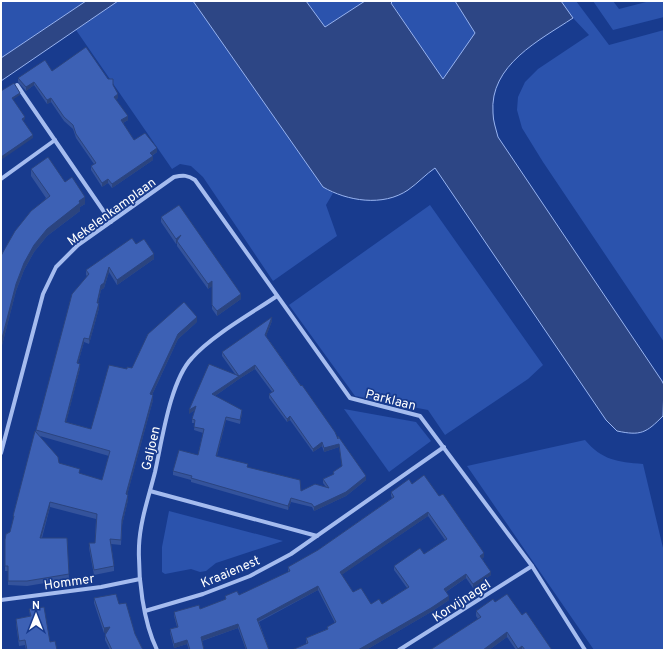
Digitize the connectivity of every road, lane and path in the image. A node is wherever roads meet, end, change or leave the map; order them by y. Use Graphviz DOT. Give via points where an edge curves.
graph roads {
  1 [pos="17,85"];
  2 [pos="55,140"];
  3 [pos="185,175"];
  4 [pos="1,179"];
  5 [pos="111,222"];
  6 [pos="277,296"];
  7 [pos="444,447"];
  8 [pos="1,453"];
  9 [pos="150,490"];
  10 [pos="317,536"];
  11 [pos="532,566"];
  12 [pos="140,579"];
  13 [pos="1,600"];
  14 [pos="146,611"];
  15 [pos="157,650"];
  16 [pos="399,650"];
  17 [pos="585,650"];
  1 -- 2 [label="street"];
  2 -- 4 [label="street"];
  2 -- 5 [label="street"];
  3 -- 5 [label="street, Mekelenkamplaan" via="174,177"];
  3 -- 6 [label="street, Parklaan" via="195,180"];
  5 -- 8 [label="street, Mekelenkamplaan" via="78,245 56,267 43,294"];
  6 -- 7 [label="street, Parklaan" via="350,398 420,416"];
  6 -- 9 [label="street, Galjoen" via="191,358 173,395"];
  7 -- 10 [label="street, Kraaienest"];
  7 -- 11 [label="street, Parklaan"];
  9 -- 10 [label="street"];
  9 -- 12 [label="street, Galjoen" via="139,545"];
  10 -- 14 [label="street, Kraaienest" via="291,554 250,576 203,594"];
  11 -- 16 [label="street, Korvijnagel"];
  11 -- 17 [label="street, Parklaan"];
  12 -- 13 [label="street, Hommer" via="101,587"];
  12 -- 14 [label="street, Galjoen"];
  14 -- 15 [label="street, Galjoen"];
}
